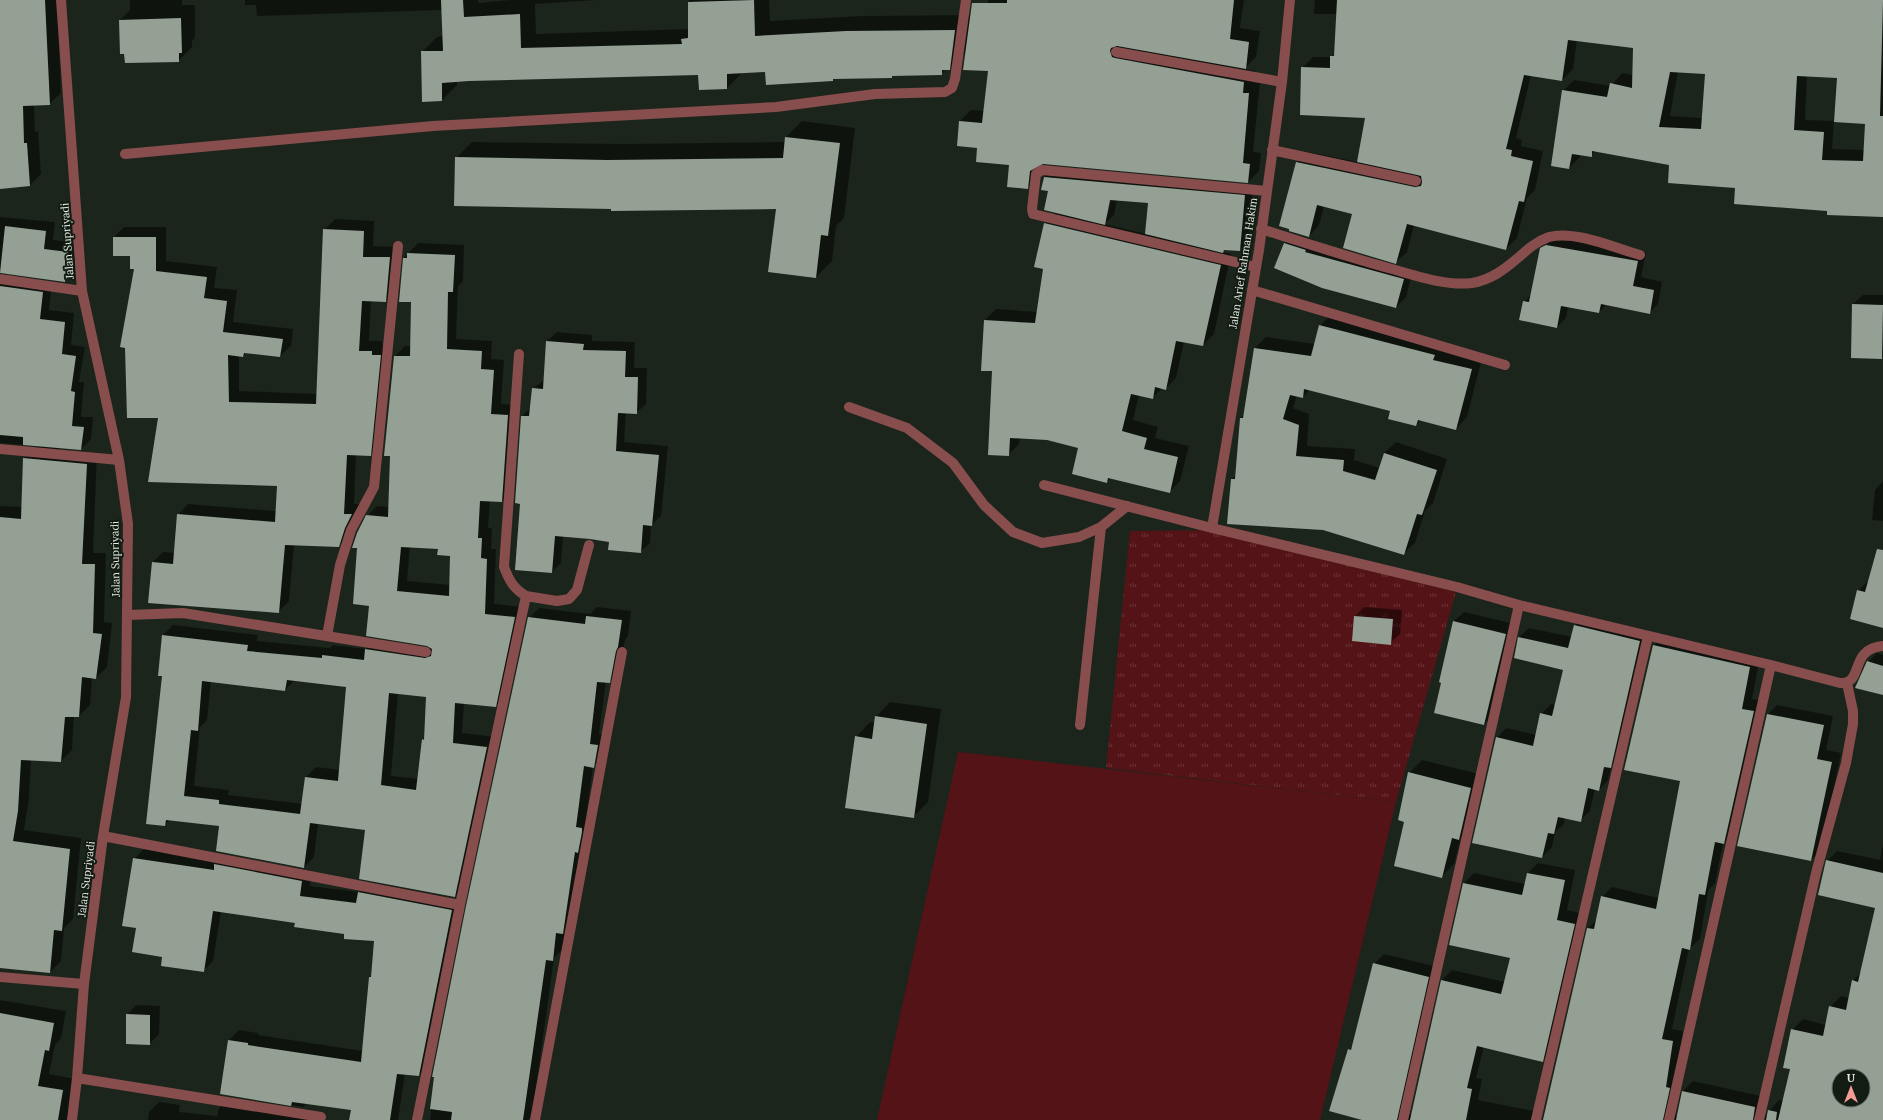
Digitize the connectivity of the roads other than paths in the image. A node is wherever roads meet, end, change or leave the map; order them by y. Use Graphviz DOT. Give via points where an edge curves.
graph roads {
  1 [pos="61,0"];
  2 [pos="966,0"];
  3 [pos="1290,0"];
  4 [pos="1116,52"];
  5 [pos="1282,82"];
  6 [pos="1272,150"];
  7 [pos="125,154"];
  8 [pos="1416,181"];
  9 [pos="1267,191"];
  10 [pos="1261,229"];
  11 [pos="398,246"];
  12 [pos="1640,255"];
  13 [pos="1256,267"];
  14 [pos="0,279"];
  15 [pos="1252,290"];
  16 [pos="82,291"];
  17 [pos="519,354"];
  18 [pos="1505,365"];
  19 [pos="849,407"];
  20 [pos="0,449"];
  21 [pos="119,460"];
  22 [pos="1044,485"];
  23 [pos="1127,506"];
  24 [pos="1101,527"];
  25 [pos="1212,528"];
  26 [pos="589,544"];
  27 [pos="526,596"];
  28 [pos="1519,605"];
  29 [pos="128,615"];
  30 [pos="327,636"];
  31 [pos="1648,636"];
  32 [pos="1883,646"];
  33 [pos="426,652"];
  34 [pos="622,652"];
  35 [pos="1771,665"];
  36 [pos="1847,683"];
  37 [pos="1080,725"];
  38 [pos="103,836"];
  39 [pos="460,905"];
  40 [pos="0,977"];
  41 [pos="84,984"];
  42 [pos="77,1078"];
  43 [pos="321,1117"];
  44 [pos="72,1120"];
  45 [pos="417,1120"];
  46 [pos="535,1120"];
  47 [pos="1403,1120"];
  48 [pos="1536,1120"];
  49 [pos="1669,1120"];
  50 [pos="1759,1120"];
  1 -- 16 [label="street, Jalan Supriyadi"];
  2 -- 7 [label="street" via="955,79 952,88 945,92 875,94 776,107 433,126"];
  3 -- 5 [label="street, Jalan Arief Rahman Hakim"];
  4 -- 5 [label="street"];
  5 -- 6 [label="street, Jalan Arief Rahman Hakim"];
  6 -- 8 [label="street"];
  6 -- 9 [label="street, Jalan Arief Rahman Hakim"];
  9 -- 10 [label="street, Jalan Arief Rahman Hakim"];
  9 -- 13 [label="street" via="1042,170 1036,174 1033,214"];
  10 -- 12 [label="street" via="1414,276 1454,283 1487,280 1505,269 1534,244 1562,235 1576,236"];
  10 -- 13 [label="street, Jalan Arief Rahman Hakim"];
  11 -- 30 [label="street" via="374,487 351,530 344,551"];
  13 -- 15 [label="street, Jalan Arief Rahman Hakim"];
  14 -- 16 [label="street"];
  15 -- 18 [label="street"];
  15 -- 25 [label="street, Jalan Arief Rahman Hakim"];
  16 -- 21 [label="street, Jalan Supriyadi"];
  17 -- 27 [label="street" via="504,567 509,581 516,590"];
  19 -- 24 [label="street" via="907,428 948,459 984,505 1013,532 1042,543 1079,537"];
  20 -- 21 [label="street"];
  21 -- 29 [label="street, Jalan Supriyadi" via="128,524"];
  22 -- 23 [label="street"];
  23 -- 24 [label="street"];
  23 -- 25 [label="street"];
  24 -- 37 [label="street"];
  25 -- 28 [label="street" via="1457,586"];
  26 -- 27 [label="street" via="577,590 569,599 557,601"];
  27 -- 39 [label="street"];
  28 -- 31 [label="street"];
  28 -- 47 [label="street"];
  29 -- 30 [label="street" via="183,613"];
  29 -- 38 [label="street, Jalan Supriyadi" via="126,697"];
  30 -- 33 [label="street"];
  31 -- 35 [label="street"];
  31 -- 48 [label="street"];
  32 -- 36 [label="street" via="1874,647 1861,656 1852,680"];
  34 -- 46 [label="street"];
  35 -- 36 [label="street"];
  35 -- 49 [label="street"];
  36 -- 50 [label="street" via="1853,724 1846,763 1816,873"];
  38 -- 39 [label="street"];
  38 -- 41 [label="street, Jalan Supriyadi"];
  39 -- 45 [label="street"];
  40 -- 41 [label="street"];
  41 -- 42 [label="street, Jalan Supriyadi"];
  42 -- 43 [label="street"];
  42 -- 44 [label="street, Jalan Supriyadi"];
}
